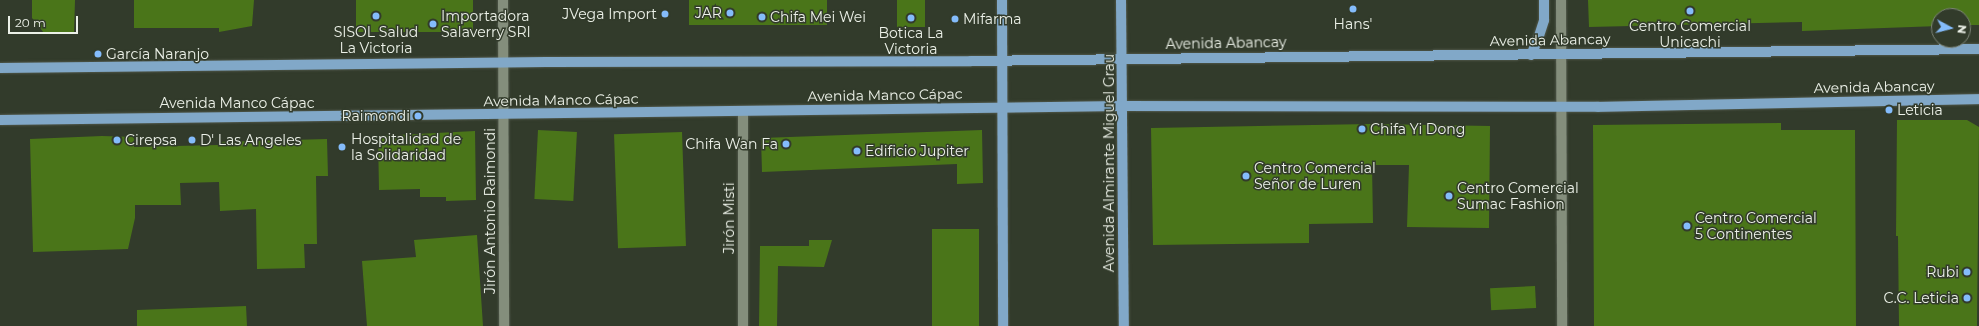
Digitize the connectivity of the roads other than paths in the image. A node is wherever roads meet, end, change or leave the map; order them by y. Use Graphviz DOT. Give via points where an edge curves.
graph roads {
  1 [pos="503,0"];
  2 [pos="1002,0"];
  3 [pos="1121,0"];
  4 [pos="1544,0"];
  5 [pos="1561,0"];
  6 [pos="1979,48"];
  7 [pos="1561,54"];
  8 [pos="1531,55"];
  9 [pos="1117,59"];
  10 [pos="1002,61"];
  11 [pos="503,63"];
  12 [pos="0,68"];
  13 [pos="1979,99"];
  14 [pos="1117,106"];
  15 [pos="1562,107"];
  16 [pos="1003,108"];
  17 [pos="743,111"];
  18 [pos="503,115"];
  19 [pos="0,120"];
  20 [pos="504,326"];
  21 [pos="743,326"];
  22 [pos="1003,326"];
  23 [pos="1124,326"];
  24 [pos="1562,326"];
  1 -- 11 [label="street, Jirón Antonio Raimondi"];
  2 -- 10 [label="main road"];
  3 -- 9 [label="main road, Avenida Almirante Miguel Grau"];
  4 -- 8 [label="main road" via="1544,20"];
  5 -- 7 [label="street"];
  6 -- 7 [label="main road, Avenida Abancay"];
  7 -- 8 [label="main road, Avenida Abancay"];
  7 -- 15 [label="street"];
  8 -- 9 [label="main road, Avenida Abancay"];
  9 -- 10 [label="main road"];
  9 -- 14 [label="main road, Avenida Almirante Miguel Grau"];
  10 -- 11 [label="main road"];
  10 -- 16 [label="main road"];
  11 -- 12 [label="main road"];
  11 -- 18 [label="street, Jirón Antonio Raimondi"];
  13 -- 15 [label="main road, Avenida Abancay"];
  14 -- 15 [label="main road, Avenida Abancay"];
  14 -- 16 [label="main road, Avenida Manco Cápac"];
  14 -- 23 [label="main road, Avenida Almirante Miguel Grau"];
  15 -- 24 [label="street"];
  16 -- 17 [label="main road, Avenida Manco Cápac"];
  16 -- 22 [label="main road"];
  17 -- 18 [label="main road, Avenida Manco Cápac"];
  17 -- 21 [label="street, Jirón Misti"];
  18 -- 19 [label="main road, Avenida Manco Cápac"];
  18 -- 20 [label="street, Jirón Antonio Raimondi"];
}
